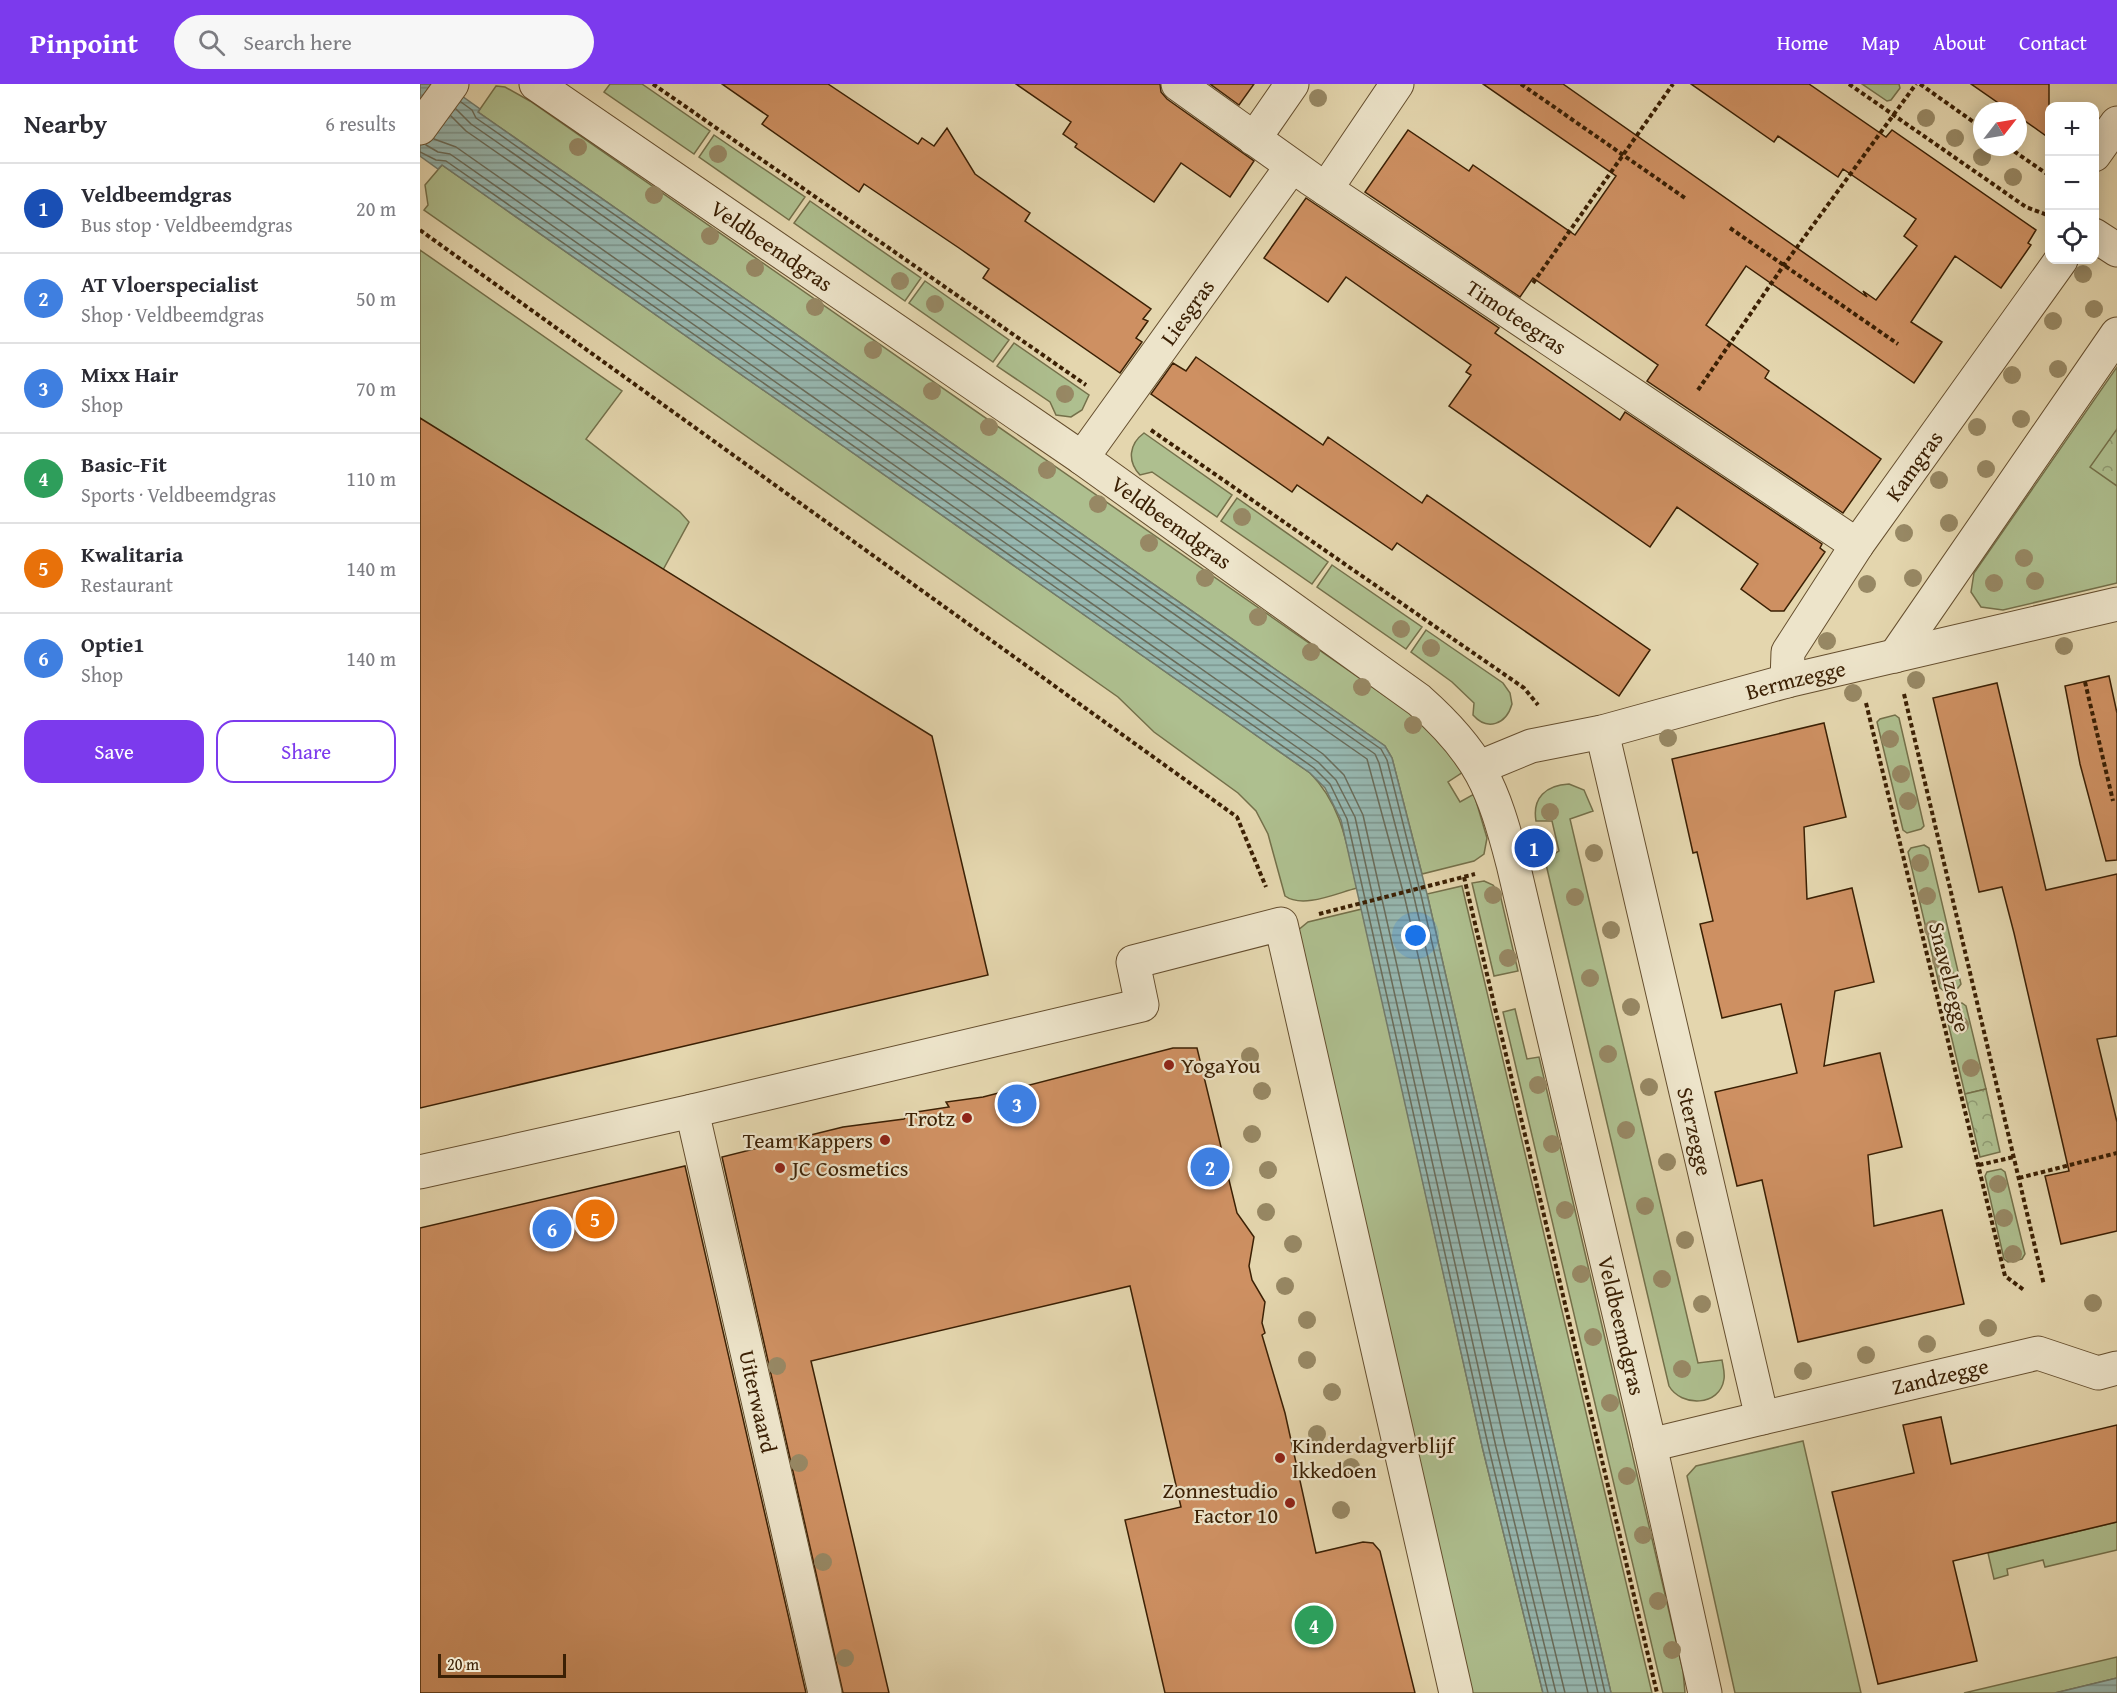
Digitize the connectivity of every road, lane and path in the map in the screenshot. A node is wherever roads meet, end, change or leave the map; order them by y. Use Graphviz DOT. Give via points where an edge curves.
graph roads {
  1 [pos="452,84"];
  2 [pos="536,84"];
  3 [pos="1178,84"];
  4 [pos="1292,84"];
  5 [pos="1397,84"];
  6 [pos="1521,84"];
  7 [pos="1672,84"];
  8 [pos="1850,84"];
  9 [pos="1918,84"];
  10 [pos="1894,115"];
  11 [pos="1973,122"];
  12 [pos="2117,123"];
  13 [pos="420,128"];
  14 [pos="1254,139"];
  15 [pos="2099,148"];
  16 [pos="1622,153"];
  17 [pos="2021,156"];
  18 [pos="1292,166"];
  19 [pos="2045,173"];
  20 [pos="1326,189"];
  21 [pos="1685,198"];
  22 [pos="2045,214"];
  23 [pos="1730,228"];
  24 [pos="420,230"];
  25 [pos="2099,238"];
  26 [pos="2117,250"];
  27 [pos="2058,264"];
  28 [pos="1784,265"];
  29 [pos="1512,313"];
  30 [pos="2117,334"];
  31 [pos="1898,344"];
  32 [pos="1675,423"];
  33 [pos="1082,458"];
  34 [pos="1857,545"];
  35 [pos="2117,604"];
  36 [pos="1894,656"];
  37 [pos="1857,664"];
  38 [pos="1787,681"];
  39 [pos="2085,682"];
  40 [pos="1602,732"];
  41 [pos="1480,767"];
  42 [pos="2113,801"];
  43 [pos="1344,908"];
  44 [pos="1281,924"];
  45 [pos="692,1111"];
  46 [pos="2117,1153"];
  47 [pos="2014,1157"];
  48 [pos="1979,1165"];
  49 [pos="420,1172"];
  50 [pos="2019,1178"];
  51 [pos="2044,1286"];
  52 [pos="2024,1290"];
  53 [pos="2117,1368"];
  54 [pos="1762,1418"];
  55 [pos="1650,1445"];
  56 [pos="825,1693"];
  57 [pos="1456,1693"];
  58 [pos="1657,1693"];
  59 [pos="1705,1693"];
  1 -- 13 [label="street"];
  2 -- 33 [label="street, Veldbeemdgras"];
  3 -- 14 [label="street, Timoteegras"];
  4 -- 14 [label="street"];
  5 -- 20 [label="street"];
  6 -- 16 [label="path"];
  7 -- 16 [label="path"];
  8 -- 10 [label="path"];
  9 -- 10 [label="path"];
  9 -- 11 [label="path"];
  10 -- 22 [label="path" via="2026,207"];
  10 -- 28 [label="path"];
  12 -- 15 [label="street"];
  14 -- 18 [label="street, Timoteegras"];
  16 -- 21 [label="path"];
  16 -- 29 [label="path"];
  17 -- 19 [label="path"];
  18 -- 20 [label="street, Timoteegras"];
  18 -- 33 [label="street, Liesgras"];
  20 -- 29 [label="street, Timoteegras"];
  23 -- 28 [label="path"];
  24 -- 44 [label="path" via="1237,817"];
  25 -- 26 [label="street"];
  27 -- 34 [label="street, Kamgras"];
  28 -- 31 [label="path"];
  28 -- 32 [label="path"];
  29 -- 32 [label="street, Timoteegras"];
  30 -- 36 [label="street"];
  32 -- 34 [label="street, Timoteegras"];
  33 -- 41 [label="street, Veldbeemdgras" via="1419,700 1451,728"];
  34 -- 38 [label="street, Kamgras" via="1788,652"];
  35 -- 36 [label="street, Bermzegge"];
  36 -- 37 [label="street, Bermzegge"];
  36 -- 47 [label="path, Snavelzegge"];
  37 -- 38 [label="street, Bermzegge"];
  37 -- 48 [label="path, Snavelzegge"];
  38 -- 40 [label="street, Bermzegge"];
  39 -- 42 [label="path"];
  40 -- 41 [label="street, Bermzegge" via="1531,746"];
  40 -- 54 [label="street, Sterzegge"];
  41 -- 55 [label="street, Veldbeemdgras" via="1498,806 1513,864"];
  43 -- 58 [label="path" via="1464,877"];
  44 -- 45 [label="street" via="1133,962 1142,1005"];
  44 -- 57 [label="street"];
  45 -- 49 [label="street"];
  45 -- 56 [label="street, Uiterwaard"];
  46 -- 50 [label="path"];
  47 -- 48 [label="path"];
  47 -- 50 [label="path, Snavelzegge"];
  48 -- 52 [label="path, Snavelzegge" via="2005,1276"];
  50 -- 51 [label="path, Snavelzegge"];
  53 -- 54 [label="street, Zandzegge" via="2098,1372 2038,1353"];
  54 -- 55 [label="street"];
  55 -- 59 [label="street, Veldbeemdgras"];
}
